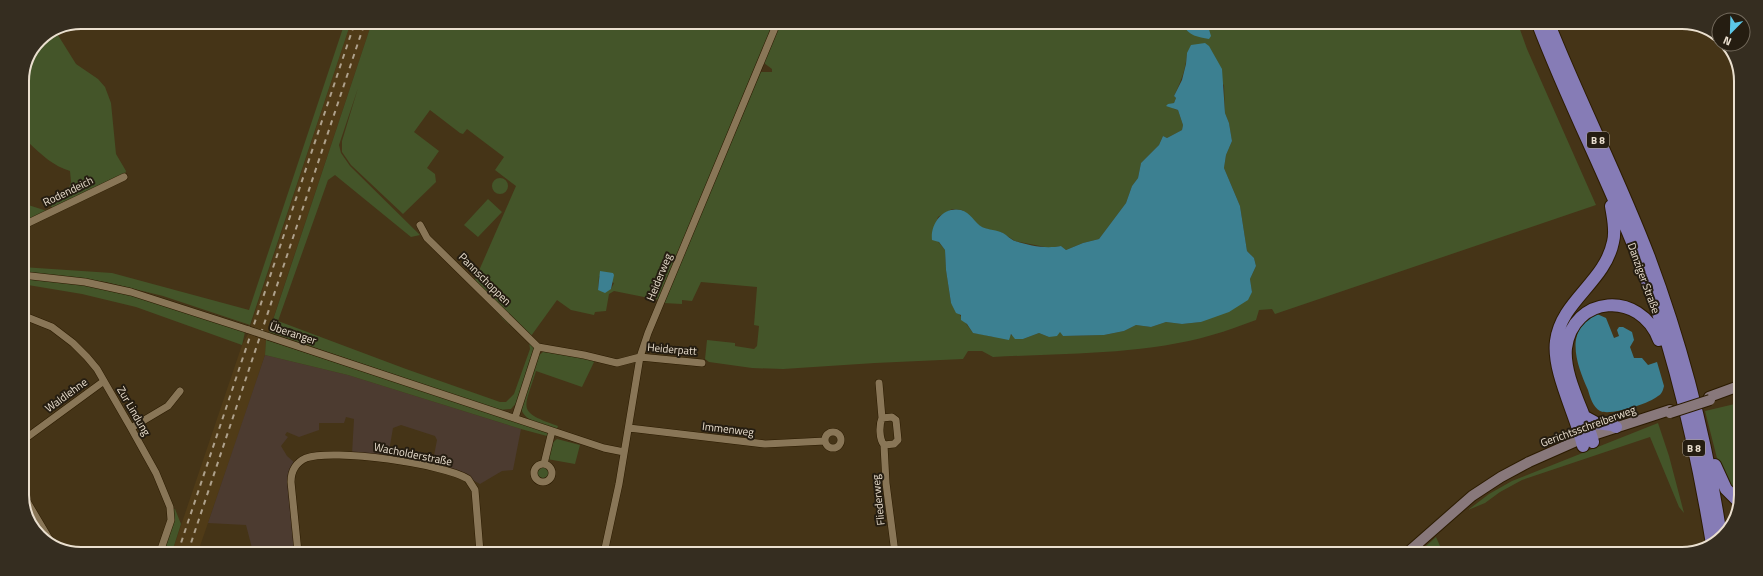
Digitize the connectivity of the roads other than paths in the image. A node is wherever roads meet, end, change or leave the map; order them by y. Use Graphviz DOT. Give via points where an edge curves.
graph roads {
  1 [pos="774,29"];
  2 [pos="1540,29"];
  3 [pos="1551,29"];
  4 [pos="124,177"];
  5 [pos="1611,193"];
  6 [pos="29,223"];
  7 [pos="420,226"];
  8 [pos="29,276"];
  9 [pos="29,318"];
  10 [pos="538,347"];
  11 [pos="1670,353"];
  12 [pos="640,357"];
  13 [pos="702,363"];
  14 [pos="104,381"];
  15 [pos="879,383"];
  16 [pos="1734,389"];
  17 [pos="180,391"];
  18 [pos="1734,393"];
  19 [pos="1709,399"];
  20 [pos="1670,412"];
  21 [pos="1586,417"];
  22 [pos="515,418"];
  23 [pos="882,418"];
  24 [pos="1616,427"];
  25 [pos="131,428"];
  26 [pos="629,428"];
  27 [pos="552,431"];
  28 [pos="29,435"];
  29 [pos="825,441"];
  30 [pos="1587,441"];
  31 [pos="884,445"];
  32 [pos="624,452"];
  33 [pos="1708,455"];
  34 [pos="544,464"];
  35 [pos="1734,497"];
  36 [pos="31,508"];
  37 [pos="1720,531"];
  38 [pos="45,532"];
  39 [pos="1711,538"];
  40 [pos="162,547"];
  41 [pos="298,547"];
  42 [pos="480,547"];
  43 [pos="605,547"];
  44 [pos="894,547"];
  45 [pos="1414,547"];
  1 -- 12 [label="street, Heiderweg" via="653,320"];
  2 -- 5 [label="highway, Danziger Straße / B 8"];
  3 -- 33 [label="highway, Danziger Straße / B 8" via="1648,256 1679,346"];
  4 -- 6 [label="street, Rodendeich"];
  5 -- 11 [label="highway, Danziger Straße / B 8" via="1638,258"];
  5 -- 30 [label="highway" via="1614,235 1610,252 1601,271 1564,317 1556,341 1560,375"];
  7 -- 10 [label="street, Pannschoppen" via="427,238"];
  8 -- 22 [label="street, Überanger, bridge" via="85,282 131,292"];
  9 -- 14 [label="street, Zur Lindung" via="52,326 65,336 87,357"];
  10 -- 12 [label="street" via="617,363"];
  10 -- 22 [label="street"];
  11 -- 21 [label="highway" via="1663,348 1651,323 1639,312 1624,306 1612,305 1590,311 1578,321 1570,334 1566,355 1572,382"];
  11 -- 39 [label="highway, Danziger Straße / B 8" via="1695,451"];
  12 -- 13 [label="street, Heiderpatt"];
  12 -- 26 [label="street, Heiderweg"];
  14 -- 25 [label="street, Zur Lindung"];
  14 -- 28 [label="street, Waldlehne"];
  15 -- 23 [label="street, Fliederweg"];
  16 -- 19 [label="main road, Gerichtsschreiberweg"];
  17 -- 25 [label="street" via="168,406"];
  18 -- 19 [label="main road, Gerichtsschreiberweg"];
  19 -- 20 [label="main road, Gerichtsschreiberweg, bridge"];
  20 -- 24 [label="main road, Gerichtsschreiberweg"];
  20 -- 30 [label="main road, Gerichtsschreiberweg"];
  21 -- 24 [label="highway" via="1600,424"];
  21 -- 30 [label="highway"];
  22 -- 27 [label="street, Überanger"];
  23 -- 31 [label="street, Fliederweg" via="881,441"];
  23 -- 31 [label="street" via="892,417 896,420 898,440 894,444"];
  24 -- 30 [label="main road, Gerichtsschreiberweg"];
  25 -- 40 [label="street, Zur Lindung" via="156,473 170,508 171,520"];
  26 -- 29 [label="street, Immenweg" via="765,444"];
  26 -- 32 [label="street, Heiderweg"];
  27 -- 32 [label="street, Überanger"];
  27 -- 34 [label="street"];
  30 -- 45 [label="main road, Gerichtsschreiberweg" via="1529,462 1501,477 1472,496"];
  31 -- 44 [label="street, Fliederweg"];
  32 -- 43 [label="street, Heiderweg"];
  33 -- 35 [label="highway" via="1714,461 1726,489"];
  33 -- 37 [label="highway, Danziger Straße / B 8"];
  36 -- 38 [label="street"];
  41 -- 42 [label="street, Wacholderstraße" via="292,471 299,462 307,458 338,456 388,458 435,468 468,479 475,490"];
}
